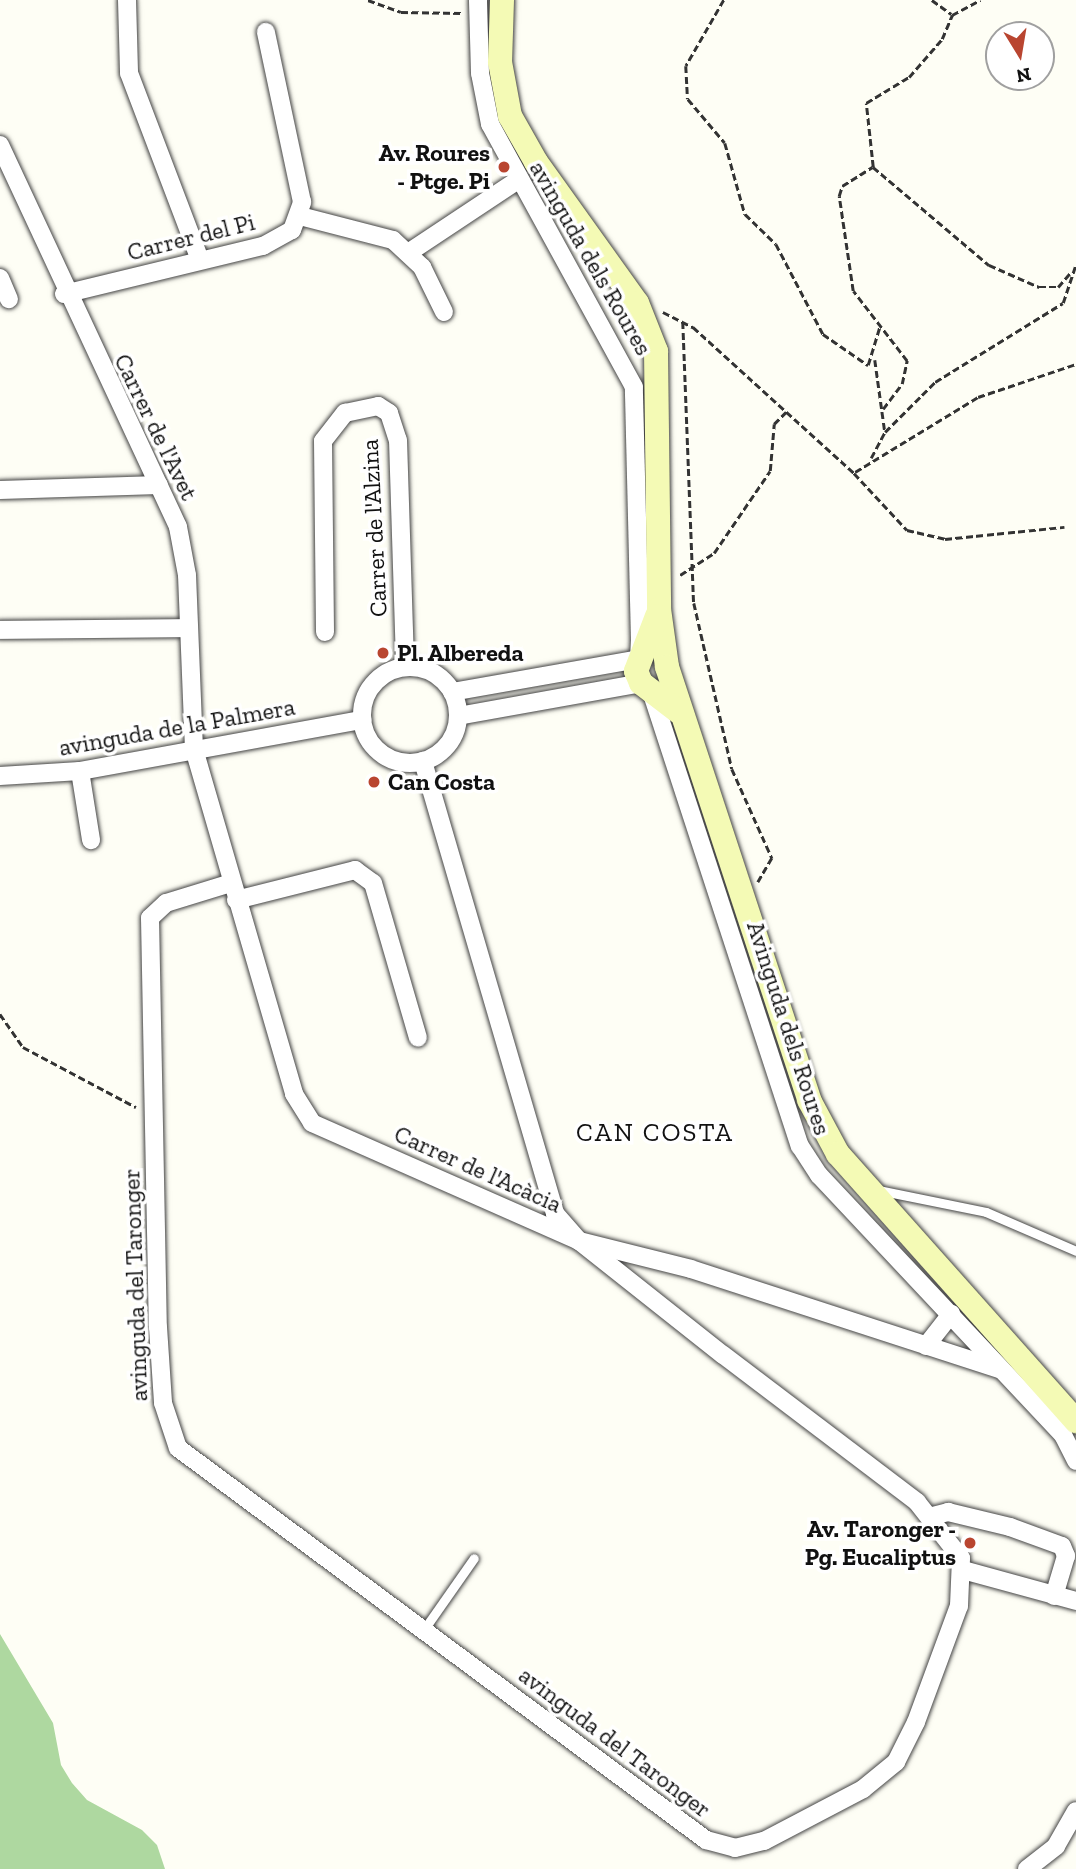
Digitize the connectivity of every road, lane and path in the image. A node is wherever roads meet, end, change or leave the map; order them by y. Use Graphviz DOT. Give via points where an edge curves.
graph roads {
  1 [pos="127,0"];
  2 [pos="368,0"];
  3 [pos="502,0"];
  4 [pos="724,0"];
  5 [pos="932,0"];
  6 [pos="980,0"];
  7 [pos="478,6"];
  8 [pos="952,15"];
  9 [pos="266,32"];
  10 [pos="0,145"];
  11 [pos="873,167"];
  12 [pos="518,180"];
  13 [pos="300,216"];
  14 [pos="408,253"];
  15 [pos="200,260"];
  16 [pos="1076,264"];
  17 [pos="1072,271"];
  18 [pos="0,278"];
  19 [pos="64,294"];
  20 [pos="9,299"];
  21 [pos="637,303"];
  22 [pos="444,312"];
  23 [pos="683,322"];
  24 [pos="879,328"];
  25 [pos="874,358"];
  26 [pos="1076,364"];
  27 [pos="883,409"];
  28 [pos="786,412"];
  29 [pos="885,432"];
  30 [pos="872,458"];
  31 [pos="854,473"];
  32 [pos="159,485"];
  33 [pos="0,491"];
  34 [pos="1064,527"];
  35 [pos="660,572"];
  36 [pos="692,573"];
  37 [pos="659,609"];
  38 [pos="189,628"];
  39 [pos="0,630"];
  40 [pos="325,632"];
  41 [pos="405,666"];
  42 [pos="667,667"];
  43 [pos="643,676"];
  44 [pos="452,692"];
  45 [pos="679,712"];
  46 [pos="458,716"];
  47 [pos="362,720"];
  48 [pos="194,749"];
  49 [pos="424,761"];
  50 [pos="80,771"];
  51 [pos="0,775"];
  52 [pos="91,840"];
  53 [pos="234,891"];
  54 [pos="743,891"];
  55 [pos="0,1014"];
  56 [pos="418,1038"];
  57 [pos="153,1112"];
  58 [pos="868,1189"];
  59 [pos="579,1241"];
  60 [pos="1076,1251"];
  61 [pos="951,1314"];
  62 [pos="926,1346"];
  63 [pos="1001,1370"];
  64 [pos="1076,1421"];
  65 [pos="1076,1461"];
  66 [pos="933,1516"];
  67 [pos="1071,1555"];
  68 [pos="474,1558"];
  69 [pos="963,1570"];
  70 [pos="1054,1596"];
  71 [pos="1076,1601"];
  72 [pos="425,1628"];
  73 [pos="1076,1811"];
  74 [pos="1027,1869"];
  1 -- 15 [label="street" via="129,73"];
  2 -- 7 [label="path" via="401,12"];
  3 -- 21 [label="street" via="503,90 536,162"];
  4 -- 25 [label="path" via="686,66 688,99 725,143 745,214 780,250 823,334 861,365"];
  5 -- 8 [label="path"];
  6 -- 8 [label="path"];
  7 -- 12 [label="street, avinguda dels Roures" via="482,94"];
  8 -- 11 [label="path" via="942,39 909,77 866,103"];
  9 -- 13 [label="street" via="302,202"];
  10 -- 19 [label="street, Carrer de l'Avet"];
  11 -- 17 [label="path" via="989,265 1039,287 1058,287"];
  11 -- 24 [label="path" via="842,186 839,211 853,291"];
  12 -- 14 [label="street"];
  12 -- 43 [label="street, avinguda dels Roures" via="634,387"];
  13 -- 14 [label="street" via="393,240"];
  13 -- 15 [label="street, Carrer del Pi" via="292,230 263,246"];
  14 -- 22 [label="street"];
  15 -- 19 [label="street, Carrer del Pi"];
  16 -- 17 [label="path"];
  17 -- 29 [label="path" via="1063,303 935,382"];
  18 -- 20 [label="street"];
  19 -- 32 [label="street, Carrer de l'Avet"];
  21 -- 23 [label="path"];
  21 -- 35 [label="street" via="659,377"];
  23 -- 28 [label="path"];
  23 -- 36 [label="path"];
  24 -- 25 [label="path"];
  24 -- 27 [label="path" via="907,361 902,384"];
  25 -- 27 [label="path"];
  26 -- 30 [label="path" via="978,397"];
  27 -- 29 [label="path"];
  28 -- 31 [label="path"];
  28 -- 36 [label="path" via="774,424 770,471 714,553"];
  29 -- 30 [label="path"];
  30 -- 31 [label="path"];
  31 -- 34 [label="path" via="907,530 945,539"];
  32 -- 33 [label="street"];
  32 -- 38 [label="street, Carrer de l'Avet" via="183,549"];
  35 -- 36 [label="path"];
  35 -- 37 [label="street"];
  36 -- 54 [label="path" via="732,769 772,858 759,882"];
  37 -- 42 [label="street"];
  37 -- 43 [label="street"];
  38 -- 39 [label="street"];
  38 -- 48 [label="street, Carrer de l'Avet"];
  40 -- 41 [label="street, Carrer de l'Alzina" via="323,441 345,413 378,406 389,413 398,440"];
  41 -- 44 [label="street" via="434,673"];
  41 -- 47 [label="street" via="369,689"];
  42 -- 43 [label="street"];
  42 -- 45 [label="street"];
  43 -- 44 [label="street"];
  43 -- 45 [label="street"];
  43 -- 46 [label="street"];
  43 -- 61 [label="street, Avinguda dels Roures" via="792,1129 819,1175"];
  44 -- 46 [label="street"];
  45 -- 54 [label="street"];
  46 -- 49 [label="street" via="447,745"];
  47 -- 48 [label="street, avinguda de la Palmera"];
  47 -- 49 [label="street" via="384,755"];
  48 -- 50 [label="street, avinguda de la Palmera"];
  48 -- 53 [label="street, Carrer de l'Acàcia"];
  49 -- 59 [label="street" via="555,1213"];
  50 -- 51 [label="street, avinguda de la Palmera"];
  50 -- 52 [label="street"];
  53 -- 56 [label="street, avinguda del Taronger" via="355,870 373,883"];
  53 -- 57 [label="street, avinguda del Taronger" via="166,903 150,918"];
  53 -- 59 [label="street, Carrer de l'Acàcia" via="294,1094 312,1124"];
  54 -- 58 [label="street" via="809,1100 830,1143"];
  55 -- 57 [label="path" via="23,1047 121,1102"];
  57 -- 72 [label="street, avinguda del Taronger" via="167,1428 191,1459"];
  58 -- 60 [label="lane" via="986,1212"];
  58 -- 64 [label="street"];
  59 -- 62 [label="street, Carrer de l'Acàcia" via="691,1269"];
  59 -- 66 [label="street"];
  61 -- 62 [label="street"];
  61 -- 63 [label="street, Avinguda dels Roures"];
  62 -- 63 [label="street, Carrer de l'Acàcia"];
  63 -- 65 [label="street, Avinguda dels Roures" via="1062,1435"];
  66 -- 67 [label="street" via="948,1512 1010,1527 1062,1546"];
  66 -- 69 [label="street"];
  67 -- 70 [label="street"];
  68 -- 72 [label="lane"];
  69 -- 70 [label="street"];
  69 -- 72 [label="street, avinguda del Taronger" via="949,1637 896,1762 863,1789 764,1841 735,1848 684,1826"];
  70 -- 71 [label="street"];
  73 -- 74 [label="street" via="1056,1846"];
}
